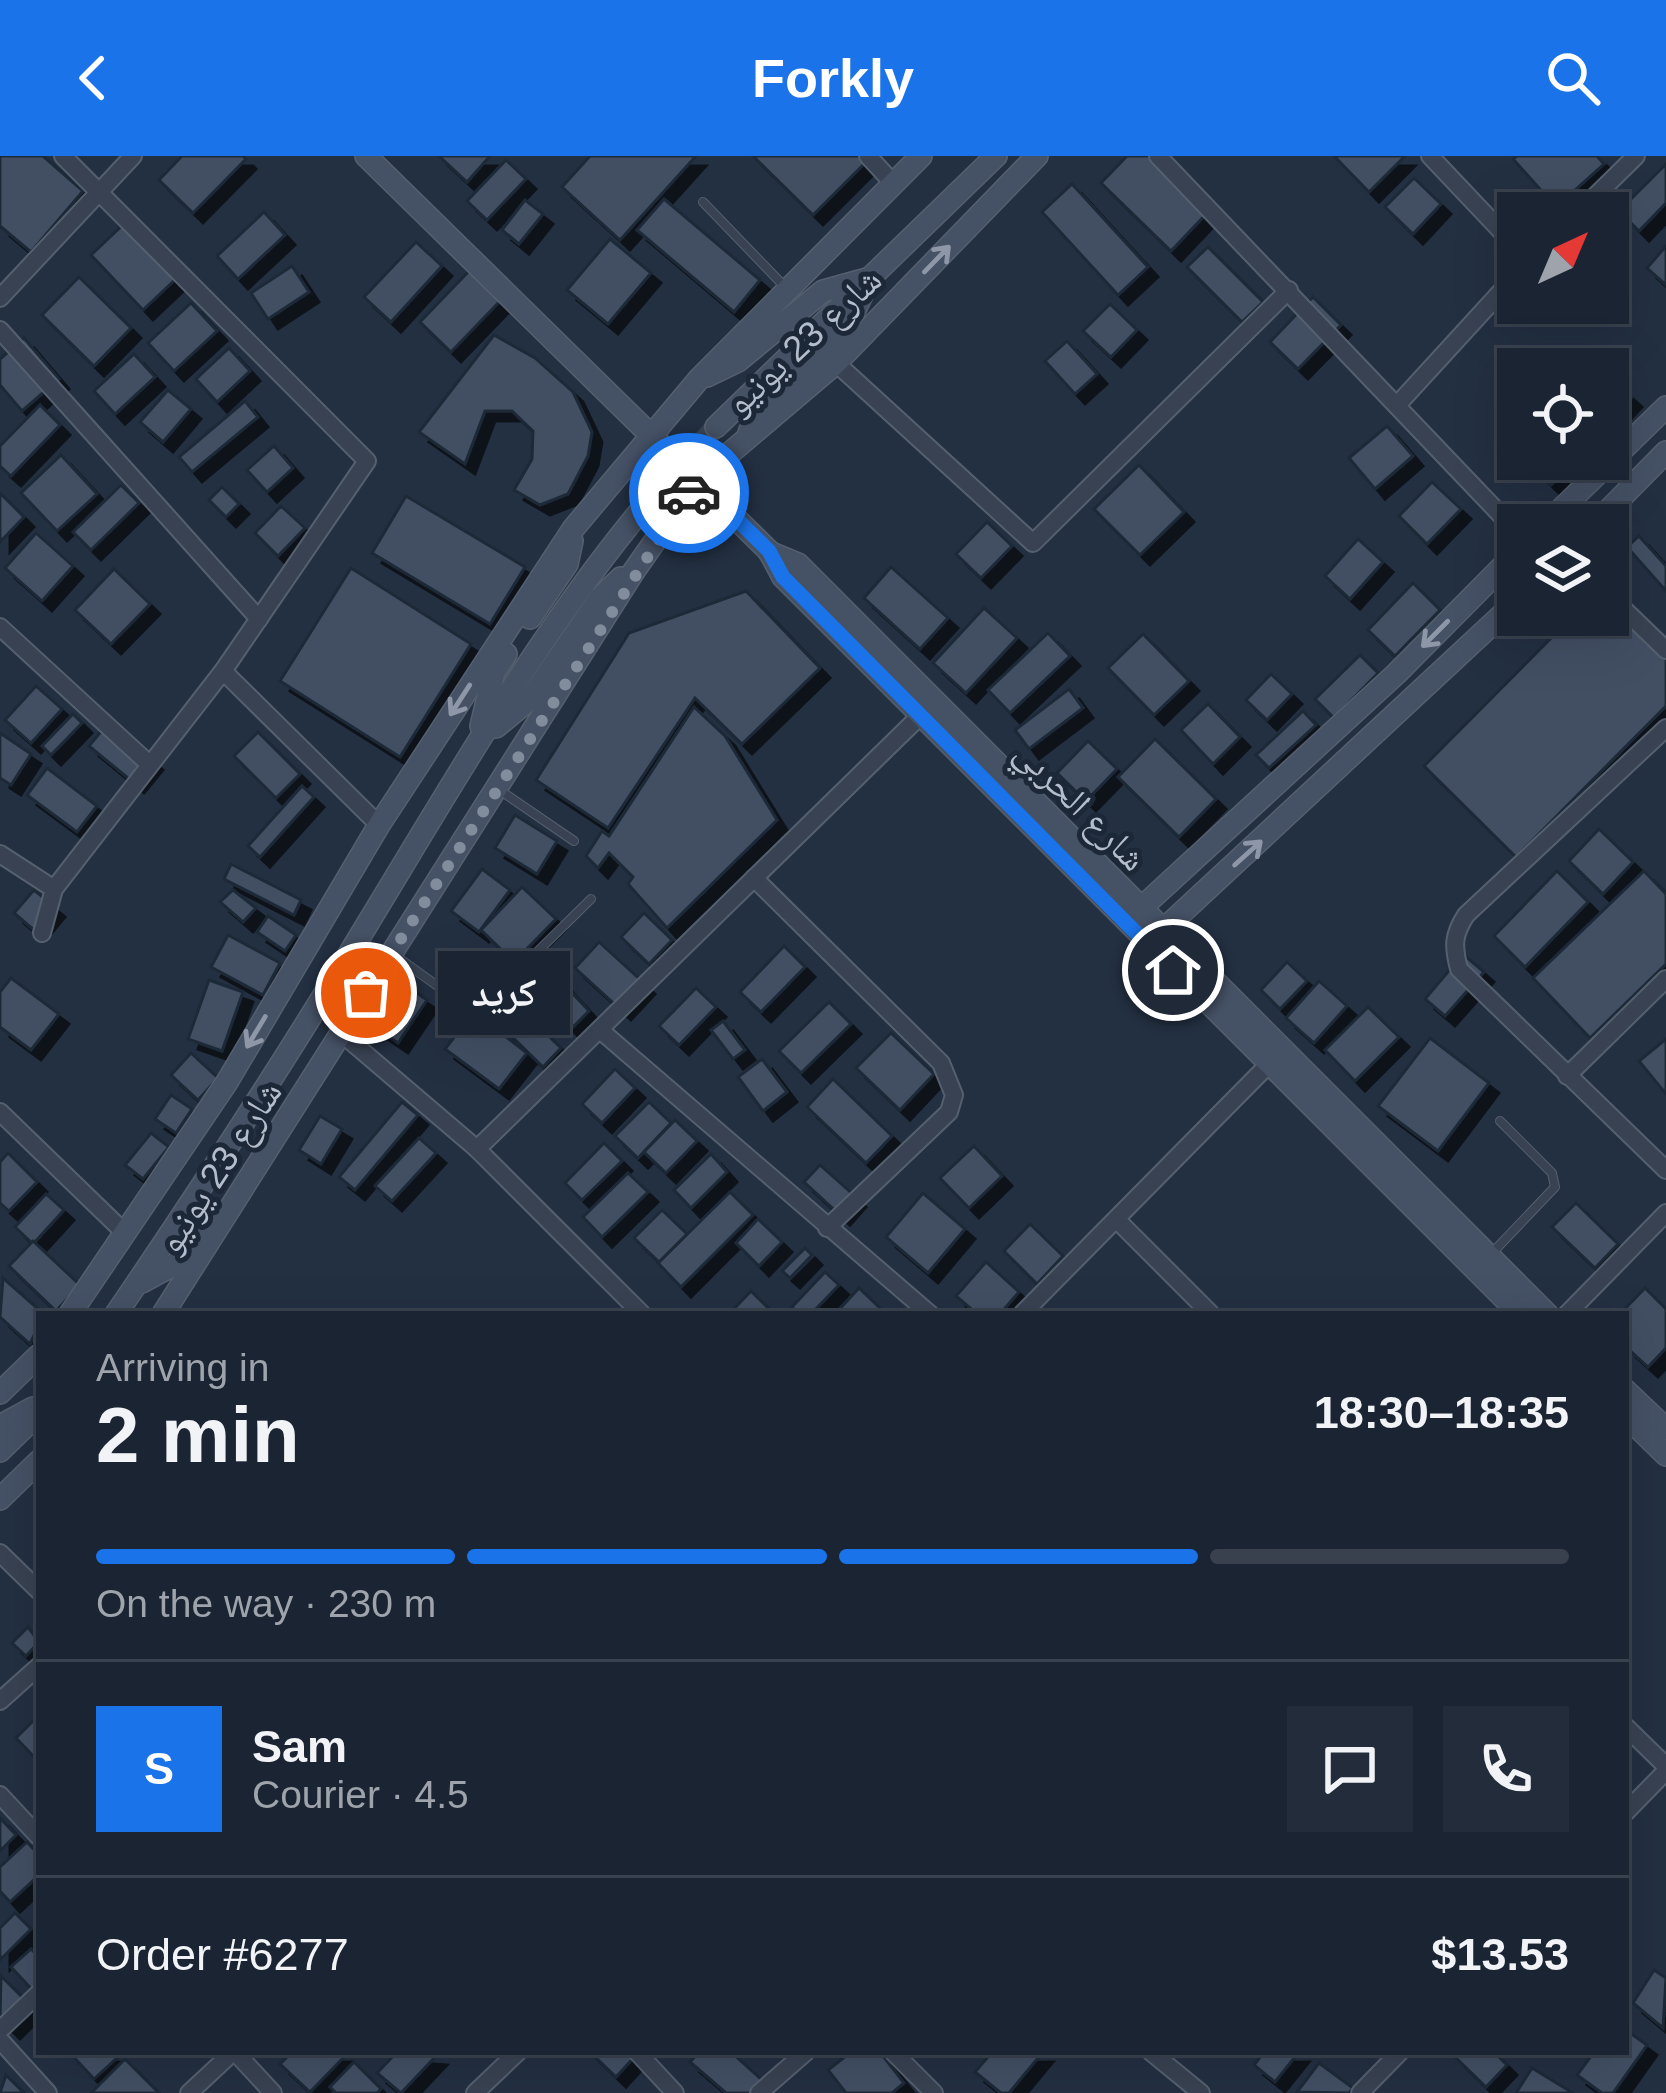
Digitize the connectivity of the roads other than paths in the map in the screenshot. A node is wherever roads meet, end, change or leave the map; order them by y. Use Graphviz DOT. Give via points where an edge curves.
graph roads {
  1 [pos="63,156"];
  2 [pos="133,156"];
  3 [pos="366,156"];
  4 [pos="868,156"];
  5 [pos="921,156"];
  6 [pos="996,156"];
  7 [pos="1037,156"];
  8 [pos="1158,156"];
  9 [pos="1430,156"];
  10 [pos="1636,156"];
  11 [pos="893,183"];
  12 [pos="100,192"];
  13 [pos="1599,192"];
  14 [pos="703,202"];
  15 [pos="1497,227"];
  16 [pos="870,278"];
  17 [pos="785,287"];
  18 [pos="1289,290"];
  19 [pos="1497,297"];
  20 [pos="0,298"];
  21 [pos="0,329"];
  22 [pos="836,363"];
  23 [pos="699,379"];
  24 [pos="1400,403"];
  25 [pos="1666,407"];
  26 [pos="716,427"];
  27 [pos="648,433"];
  28 [pos="746,440"];
  29 [pos="1666,452"];
  30 [pos="698,481"];
  31 [pos="657,491"];
  32 [pos="1567,504"];
  33 [pos="1615,504"];
  34 [pos="1497,509"];
  35 [pos="573,529"];
  36 [pos="769,551"];
  37 [pos="634,571"];
  38 [pos="1497,572"];
  39 [pos="1629,614"];
  40 [pos="259,620"];
  41 [pos="1497,621"];
  42 [pos="0,627"];
  43 [pos="1666,650"];
  44 [pos="223,670"];
  45 [pos="1396,674"];
  46 [pos="1420,696"];
  47 [pos="920,716"];
  48 [pos="1666,728"];
  49 [pos="477,743"];
  50 [pos="148,763"];
  51 [pos="496,789"];
  52 [pos="379,825"];
  53 [pos="574,841"];
  54 [pos="0,854"];
  55 [pos="754,878"];
  56 [pos="54,889"];
  57 [pos="591,899"];
  58 [pos="1139,910"];
  59 [pos="1161,932"];
  60 [pos="42,933"];
  61 [pos="392,953"];
  62 [pos="1666,979"];
  63 [pos="600,1030"];
  64 [pos="341,1033"];
  65 [pos="1268,1064"];
  66 [pos="1568,1076"];
  67 [pos="1,1114"];
  68 [pos="1500,1121"];
  69 [pos="477,1149"];
  70 [pos="266,1156"];
  71 [pos="1666,1171"];
  72 [pos="1666,1213"];
  73 [pos="1118,1221"];
  74 [pos="827,1228"];
  75 [pos="126,1234"];
  76 [pos="1489,1256"];
  77 [pos="136,1285"];
  78 [pos="72,1311"];
  79 [pos="118,1311"];
  80 [pos="165,1311"];
  81 [pos="639,1311"];
  82 [pos="926,1311"];
  83 [pos="1025,1311"];
  84 [pos="1208,1311"];
  85 [pos="1517,1311"];
  86 [pos="1544,1311"];
  87 [pos="1571,1311"];
  88 [pos="36,1358"];
  89 [pos="0,1393"];
  90 [pos="1629,1393"];
  91 [pos="36,1410"];
  92 [pos="36,1412"];
  93 [pos="1629,1420"];
  94 [pos="0,1426"];
  95 [pos="1666,1429"];
  96 [pos="0,1451"];
  97 [pos="1666,1455"];
  98 [pos="36,1464"];
  99 [pos="0,1499"];
  100 [pos="0,1553"];
  101 [pos="36,1588"];
  102 [pos="36,1669"];
  103 [pos="0,1701"];
  104 [pos="1629,1729"];
  105 [pos="1666,1769"];
  106 [pos="0,1795"];
  107 [pos="1629,1810"];
  108 [pos="36,1831"];
  109 [pos="36,1996"];
  110 [pos="0,2030"];
  111 [pos="0,2040"];
  112 [pos="231,2055"];
  113 [pos="237,2055"];
  114 [pos="515,2055"];
  115 [pos="641,2055"];
  116 [pos="803,2055"];
  117 [pos="896,2055"];
  118 [pos="1154,2055"];
  119 [pos="1397,2055"];
  120 [pos="48,2093"];
  121 [pos="189,2093"];
  122 [pos="274,2093"];
  123 [pos="475,2093"];
  124 [pos="675,2093"];
  125 [pos="759,2093"];
  126 [pos="934,2093"];
  127 [pos="1201,2093"];
  128 [pos="1360,2093"];
  1 -- 12 [label="street"];
  2 -- 12 [label="street"];
  3 -- 27 [label="street, شارع الحربي"];
  4 -- 11 [label="street"];
  5 -- 11 [label="street, شارع 23 يونيو"];
  6 -- 16 [label="street"];
  22 -- 7 [label="street, شارع 23 يونيو, one-way"];
  8 -- 18 [label="street"];
  9 -- 15 [label="street"];
  10 -- 13 [label="street"];
  11 -- 17 [label="street, شارع 23 يونيو"];
  12 -- 20 [label="street"];
  12 -- 40 [label="street" via="367,461"];
  14 -- 17 [label="lane"];
  16 -- 23 [label="street" via="823,291 738,361"];
  16 -- 26 [label="street"];
  16 -- 28 [label="street" via="849,322 759,407"];
  17 -- 23 [label="street, شارع 23 يونيو"];
  18 -- 22 [label="street" via="1033,543"];
  18 -- 24 [label="street"];
  19 -- 24 [label="street"];
  21 -- 40 [label="street"];
  22 -- 28 [label="street, شارع 23 يونيو"];
  23 -- 27 [label="street, شارع 23 يونيو"];
  24 -- 34 [label="street"];
  25 -- 32 [label="street"];
  27 -- 30 [label="street, شارع الحربي"];
  27 -- 35 [label="street, شارع 23 يونيو"];
  28 -- 30 [label="street, شارع 23 يونيو"];
  29 -- 33 [label="street"];
  30 -- 36 [label="street, شارع الحربي"];
  30 -- 37 [label="street, شارع 23 يونيو"];
  31 -- 49 [label="street" via="596,562"];
  35 -- 49 [label="street" via="567,564 494,672"];
  35 -- 52 [label="street, شارع 23 يونيو, one-way"];
  36 -- 47 [label="street, شارع الحربي" via="783,577"];
  36 -- 58 [label="street, شارع الحربي" via="798,564"];
  37 -- 49 [label="street" via="611,583 532,698"];
  37 -- 51 [label="street, شارع 23 يونيو"];
  38 -- 45 [label="street, one-way"];
  39 -- 43 [label="street"];
  40 -- 44 [label="street"];
  41 -- 46 [label="street"];
  42 -- 50 [label="street"];
  44 -- 50 [label="street"];
  44 -- 52 [label="street"];
  45 -- 46 [label="street"];
  45 -- 58 [label="street"];
  59 -- 46 [label="street, one-way"];
  47 -- 55 [label="street"];
  47 -- 65 [label="street, شارع الحربي"];
  48 -- 66 [label="street" via="1454,933 1459,969"];
  49 -- 77 [label="street" via="245,1126"];
  50 -- 56 [label="street"];
  51 -- 53 [label="lane"];
  51 -- 61 [label="street, شارع 23 يونيو"];
  52 -- 75 [label="street, شارع 23 يونيو, one-way"];
  54 -- 56 [label="street"];
  55 -- 63 [label="street"];
  55 -- 74 [label="street" via="941,1063 954,1095 949,1112"];
  56 -- 60 [label="street"];
  57 -- 61 [label="lane" via="482,1006 464,1005"];
  58 -- 59 [label="street, شارع الحربي"];
  59 -- 76 [label="street, شارع الحربي"];
  61 -- 64 [label="street, شارع 23 يونيو"];
  62 -- 66 [label="street"];
  63 -- 69 [label="street"];
  63 -- 74 [label="street"];
  64 -- 69 [label="street"];
  64 -- 70 [label="street, شارع 23 يونيو"];
  65 -- 73 [label="street"];
  65 -- 85 [label="street, شارع الحربي"];
  66 -- 71 [label="street"];
  67 -- 75 [label="street"];
  68 -- 76 [label="lane" via="1552,1173 1556,1187"];
  69 -- 81 [label="street"];
  70 -- 77 [label="street" via="231,1185 177,1263"];
  70 -- 80 [label="street, شارع 23 يونيو"];
  72 -- 87 [label="street"];
  73 -- 83 [label="street"];
  73 -- 84 [label="street"];
  74 -- 82 [label="street"];
  75 -- 78 [label="street, شارع 23 يونيو"];
  76 -- 86 [label="street, شارع الحربي"];
  77 -- 79 [label="street"];
  88 -- 89 [label="street"];
  90 -- 95 [label="street"];
  91 -- 94 [label="street"];
  92 -- 96 [label="street"];
  93 -- 97 [label="street"];
  98 -- 99 [label="street"];
  100 -- 101 [label="street"];
  102 -- 103 [label="street"];
  104 -- 105 [label="street"];
  105 -- 107 [label="street"];
  106 -- 108 [label="street"];
  109 -- 110 [label="street"];
  111 -- 120 [label="street"];
  112 -- 121 [label="street"];
  113 -- 122 [label="street"];
  114 -- 123 [label="street"];
  115 -- 124 [label="street"];
  116 -- 125 [label="street"];
  117 -- 126 [label="street"];
  118 -- 127 [label="street"];
  119 -- 128 [label="street"];
}
